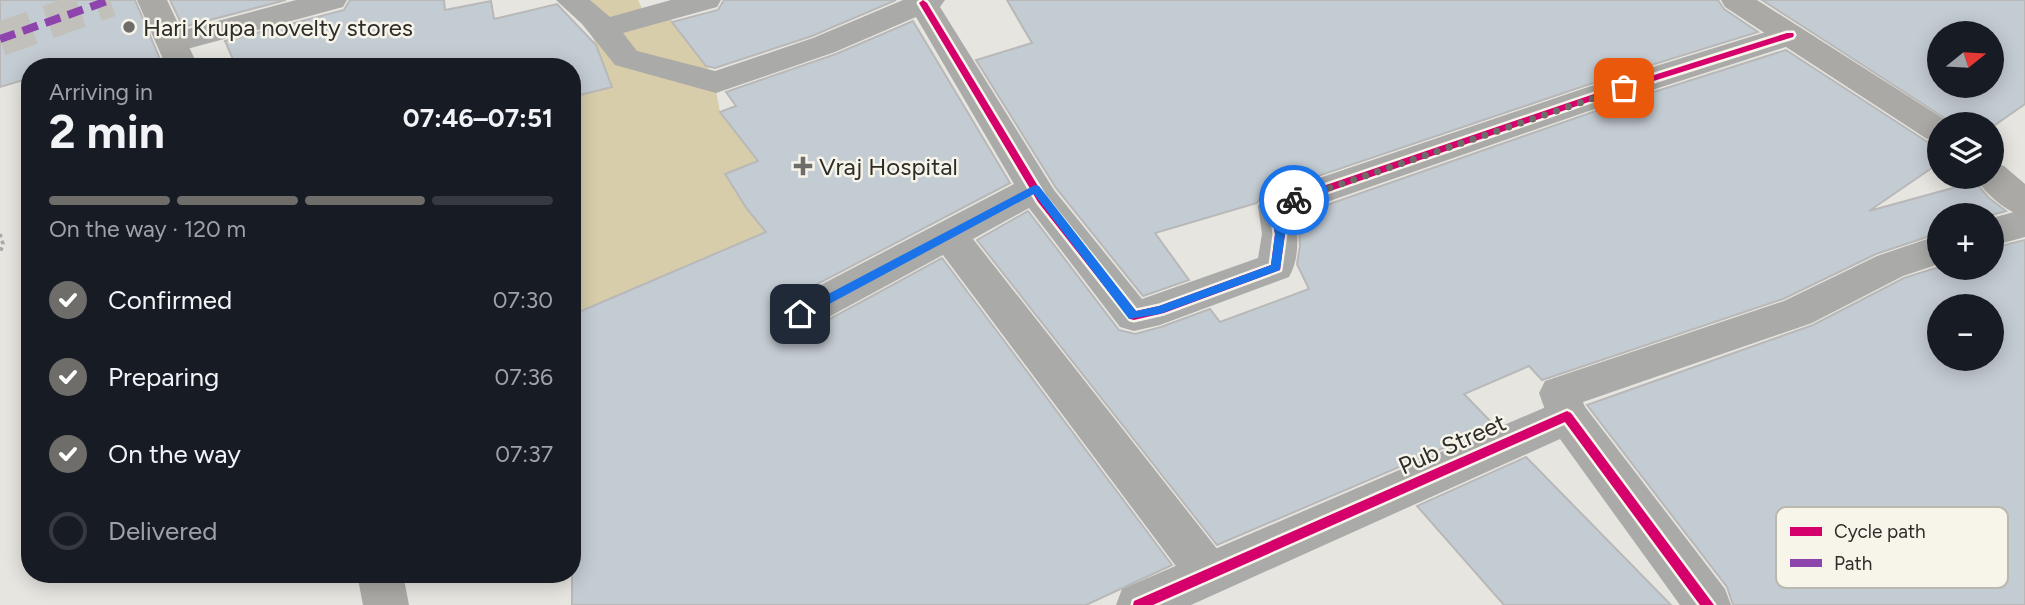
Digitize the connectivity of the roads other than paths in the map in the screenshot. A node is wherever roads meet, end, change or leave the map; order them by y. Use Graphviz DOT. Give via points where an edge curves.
graph roads {
  1 [pos="152,0"];
  2 [pos="332,0"];
  3 [pos="571,0"];
  4 [pos="631,0"];
  5 [pos="706,0"];
  6 [pos="1736,0"];
  7 [pos="926,1"];
  8 [pos="603,29"];
  9 [pos="1790,35"];
  10 [pos="177,55"];
  11 [pos="1927,123"];
  12 [pos="2004,186"];
  13 [pos="1035,189"];
  14 [pos="2025,204"];
  15 [pos="2025,223"];
  16 [pos="2004,229"];
  17 [pos="949,235"];
  18 [pos="1927,253"];
  19 [pos="800,314"];
  20 [pos="1567,416"];
  21 [pos="1209,574"];
  22 [pos="382,583"];
  23 [pos="386,605"];
  24 [pos="1139,605"];
  25 [pos="1708,605"];
  1 -- 10 [label="main road"];
  2 -- 10 [label="street"];
  3 -- 8 [label="street"];
  4 -- 8 [label="street" via="631,6"];
  5 -- 8 [label="street"];
  6 -- 9 [label="main road"];
  7 -- 8 [label="street" via="824,46 716,82 626,58"];
  7 -- 13 [label="street"];
  9 -- 11 [label="main road"];
  9 -- 13 [label="street" via="1276,206 1280,234 1276,267 1133,316"];
  12 -- 14 [label="main road"];
  13 -- 17 [label="street"];
  15 -- 16 [label="street"];
  17 -- 19 [label="street"];
  17 -- 21 [label="street"];
  18 -- 20 [label="street" via="1890,266 1798,312 1559,393"];
  20 -- 21 [label="street, Pub Street"];
  20 -- 25 [label="street"];
  21 -- 24 [label="street, Pub Street"];
  22 -- 23 [label="main road"];
}
